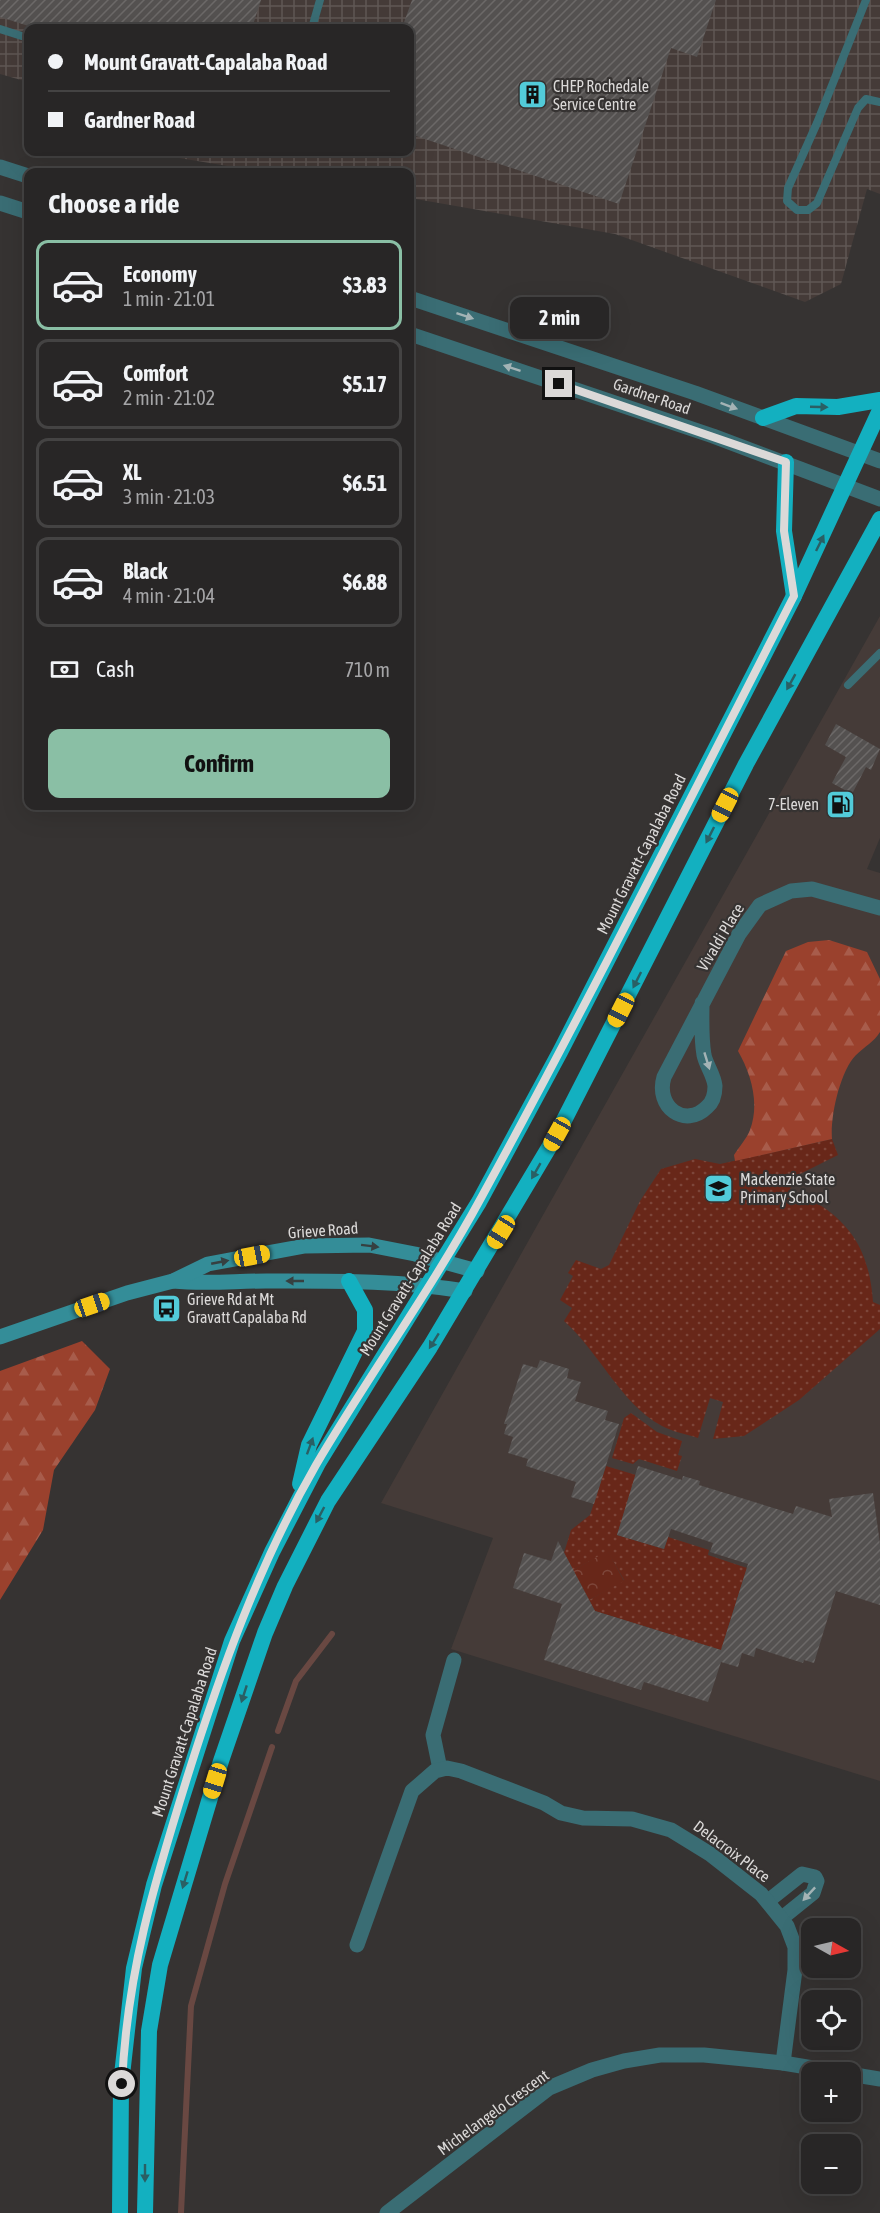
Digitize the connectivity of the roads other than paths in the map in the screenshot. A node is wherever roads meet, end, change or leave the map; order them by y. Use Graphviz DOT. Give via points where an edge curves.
graph roads {
  1 [pos="320,0"];
  2 [pos="866,0"];
  3 [pos="313,24"];
  4 [pos="0,29"];
  5 [pos="24,37"];
  6 [pos="880,102"];
  7 [pos="0,167"];
  8 [pos="24,175"];
  9 [pos="0,203"];
  10 [pos="24,211"];
  11 [pos="414,299"];
  12 [pos="414,335"];
  13 [pos="880,400"];
  14 [pos="880,410"];
  15 [pos="763,418"];
  16 [pos="861,454"];
  17 [pos="880,461"];
  18 [pos="786,462"];
  19 [pos="847,486"];
  20 [pos="880,499"];
  21 [pos="880,519"];
  22 [pos="880,549"];
  23 [pos="863,551"];
  24 [pos="794,596"];
  25 [pos="880,653"];
  26 [pos="849,685"];
  27 [pos="880,908"];
  28 [pos="702,1003"];
  29 [pos="442,1261"];
  30 [pos="477,1271"];
  31 [pos="174,1281"];
  32 [pos="349,1281"];
  33 [pos="428,1285"];
  34 [pos="465,1291"];
  35 [pos="0,1337"];
  36 [pos="296,1502"];
  37 [pos="454,1660"];
  38 [pos="440,1769"];
  39 [pos="768,1901"];
  40 [pos="782,1918"];
  41 [pos="357,1945"];
  42 [pos="783,2063"];
  43 [pos="880,2079"];
  44 [pos="120,2213"];
  45 [pos="145,2213"];
  46 [pos="387,2213"];
  1 -- 3 [label="lane"];
  2 -- 6 [label="lane" via="788,188 788,201 797,210 808,210 817,203 858,108 866,99"];
  4 -- 5 [label="lane"];
  7 -- 8 [label="street"];
  9 -- 10 [label="street"];
  11 -- 15 [label="street, Gardner Road, one-way"];
  18 -- 12 [label="street, Gardner Road, one-way"];
  15 -- 13 [label="highway, one-way" via="796,406 838,407"];
  14 -- 16 [label="highway, Mount Gravatt-Capalaba Road"];
  15 -- 16 [label="street, Gardner Road"];
  16 -- 17 [label="street, Gardner Road"];
  16 -- 19 [label="highway, Mount Gravatt-Capalaba Road"];
  18 -- 19 [label="street, Gardner Road"];
  18 -- 24 [label="highway" via="784,531"];
  19 -- 20 [label="street, Gardner Road"];
  24 -- 19 [label="highway, Mount Gravatt-Capalaba Road, one-way"];
  21 -- 23 [label="highway"];
  22 -- 23 [label="highway"];
  23 -- 30 [label="highway, one-way" via="746,764 557,1134"];
  24 -- 29 [label="highway, Mount Gravatt-Capalaba Road" via="560,1052 479,1202"];
  25 -- 26 [label="lane"];
  27 -- 28 [label="street, Vivaldi Place" via="812,889 770,899 746,922"];
  28 -- 28 [label="street, Vivaldi Place, one-way" via="704,1055 714,1095 700,1112 684,1115 668,1107 661,1089"];
  29 -- 30 [label="main road, Grieve Road"];
  31 -- 29 [label="main road, Grieve Road, one-way" via="208,1264 328,1244 369,1245"];
  29 -- 33 [label="highway, Mount Gravatt-Capalaba Road"];
  30 -- 34 [label="highway"];
  32 -- 31 [label="main road, Grieve Road, one-way" via="240,1281 206,1285"];
  31 -- 35 [label="main road, Grieve Road"];
  32 -- 33 [label="main road, Grieve Road"];
  36 -- 32 [label="highway, one-way" via="309,1445 365,1331 364,1310"];
  33 -- 34 [label="main road, Grieve Road"];
  33 -- 36 [label="highway, Mount Gravatt-Capalaba Road"];
  34 -- 45 [label="highway, one-way" via="328,1501 265,1633 160,1965 149,2031"];
  36 -- 44 [label="highway, Mount Gravatt-Capalaba Road" via="249,1601 217,1684 142,1928 124,2043"];
  37 -- 38 [label="street" via="433,1735"];
  38 -- 39 [label="street, Delacroix Place" via="469,1774 574,1816 632,1819 671,1830 710,1854"];
  38 -- 41 [label="street" via="412,1791"];
  39 -- 40 [label="street, Delacroix Place"];
  39 -- 40 [label="street, one-way" via="802,1874 815,1877 815,1890"];
  40 -- 42 [label="street, Delacroix Place" via="792,1936 796,1958"];
  42 -- 43 [label="street, Michelangelo Crescent"];
  42 -- 46 [label="street, Michelangelo Crescent" via="660,2055 592,2070 549,2088"];
}
